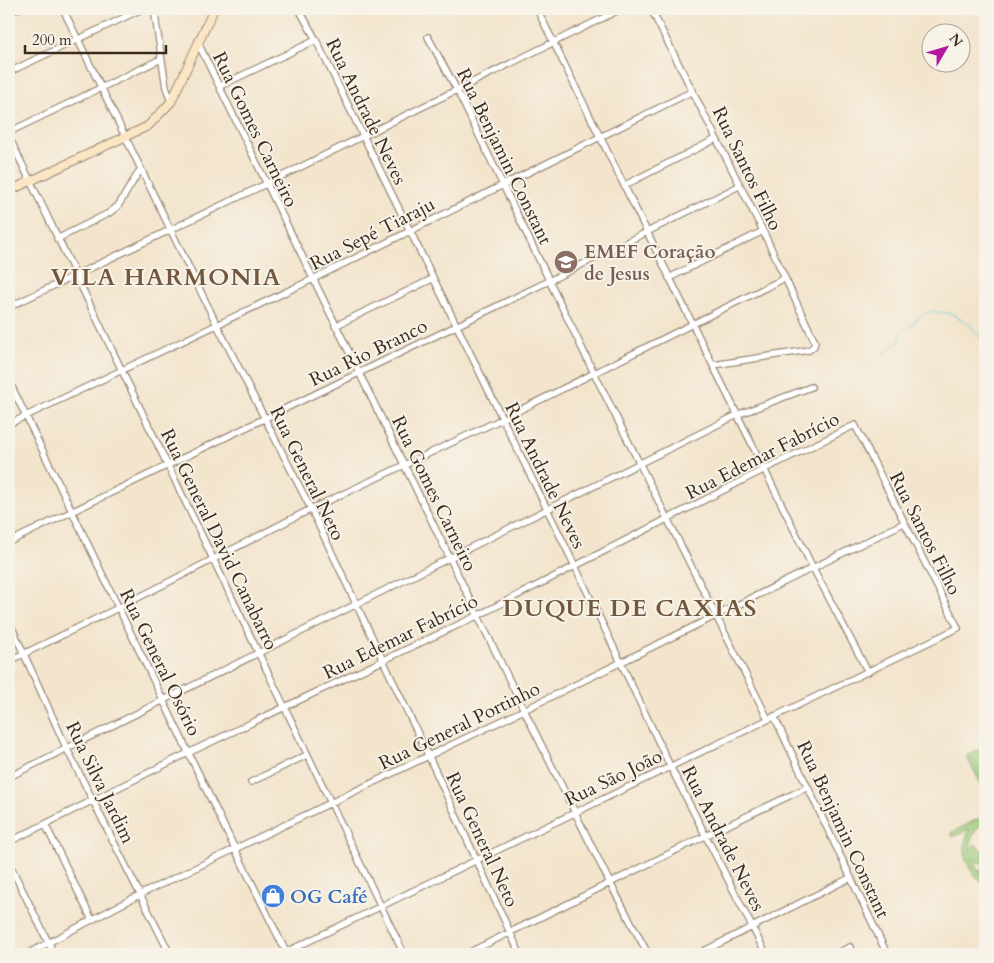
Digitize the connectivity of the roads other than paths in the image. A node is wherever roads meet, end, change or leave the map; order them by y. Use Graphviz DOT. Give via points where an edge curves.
graph roads {
  1 [pos="17,9"];
  2 [pos="63,9"];
  3 [pos="142,9"];
  4 [pos="154,9"];
  5 [pos="214,9"];
  6 [pos="299,9"];
  7 [pos="537,9"];
  8 [pos="621,9"];
  9 [pos="651,9"];
  10 [pos="9,13"];
  11 [pos="428,37"];
  12 [pos="78,38"];
  13 [pos="316,40"];
  14 [pos="554,41"];
  15 [pos="198,43"];
  16 [pos="161,59"];
  17 [pos="9,72"];
  18 [pos="102,86"];
  19 [pos="220,86"];
  20 [pos="457,90"];
  21 [pos="693,91"];
  22 [pos="171,102"];
  23 [pos="9,132"];
  24 [pos="363,136"];
  25 [pos="600,136"];
  26 [pos="9,137"];
  27 [pos="125,137"];
  28 [pos="716,139"];
  29 [pos="140,170"];
  30 [pos="30,181"];
  31 [pos="266,184"];
  32 [pos="624,184"];
  33 [pos="502,185"];
  34 [pos="740,186"];
  35 [pos="9,191"];
  36 [pos="171,230"];
  37 [pos="409,231"];
  38 [pos="763,231"];
  39 [pos="648,232"];
  40 [pos="57,239"];
  41 [pos="75,275"];
  42 [pos="670,278"];
  43 [pos="785,278"];
  44 [pos="313,279"];
  45 [pos="432,279"];
  46 [pos="550,281"];
  47 [pos="9,307"];
  48 [pos="694,324"];
  49 [pos="217,325"];
  50 [pos="335,326"];
  51 [pos="456,326"];
  52 [pos="713,365"];
  53 [pos="122,370"];
  54 [pos="358,373"];
  55 [pos="594,373"];
  56 [pos="9,381"];
  57 [pos="810,387"];
  58 [pos="737,415"];
  59 [pos="26,416"];
  60 [pos="264,419"];
  61 [pos="502,419"];
  62 [pos="9,424"];
  63 [pos="855,425"];
  64 [pos="167,464"];
  65 [pos="639,464"];
  66 [pos="405,465"];
  67 [pos="765,469"];
  68 [pos="311,509"];
  69 [pos="548,511"];
  70 [pos="72,512"];
  71 [pos="667,519"];
  72 [pos="904,523"];
  73 [pos="9,542"];
  74 [pos="450,557"];
  75 [pos="213,560"];
  76 [pos="575,566"];
  77 [pos="813,568"];
  78 [pos="355,605"];
  79 [pos="118,608"];
  80 [pos="479,615"];
  81 [pos="716,617"];
  82 [pos="9,621"];
  83 [pos="958,628"];
  84 [pos="24,653"];
  85 [pos="259,653"];
  86 [pos="9,660"];
  87 [pos="383,662"];
  88 [pos="622,663"];
  89 [pos="868,672"];
  90 [pos="163,700"];
  91 [pos="284,707"];
  92 [pos="524,710"];
  93 [pos="774,716"];
  94 [pos="768,719"];
  95 [pos="67,749"];
  96 [pos="188,753"];
  97 [pos="308,755"];
  98 [pos="429,757"];
  99 [pos="670,766"];
  100 [pos="9,777"];
  101 [pos="251,782"];
  102 [pos="808,787"];
  103 [pos="93,801"];
  104 [pos="331,804"];
  105 [pos="575,812"];
  106 [pos="46,824"];
  107 [pos="705,836"];
  108 [pos="9,842"];
  109 [pos="234,849"];
  110 [pos="477,861"];
  111 [pos="9,863"];
  112 [pos="850,878"];
  113 [pos="610,883"];
  114 [pos="141,894"];
  115 [pos="382,906"];
  116 [pos="92,920"];
  117 [pos="752,928"];
  118 [pos="511,932"];
  119 [pos="49,943"];
  120 [pos="850,947"];
  121 [pos="27,954"];
  122 [pos="54,954"];
  123 [pos="170,954"];
  124 [pos="285,954"];
  125 [pos="404,954"];
  126 [pos="466,954"];
  127 [pos="520,954"];
  128 [pos="648,954"];
  129 [pos="698,954"];
  130 [pos="766,954"];
  131 [pos="834,954"];
  132 [pos="887,954"];
  1 -- 10 [label="street"];
  2 -- 12 [label="street, Rua General Neto"];
  3 -- 12 [label="street"];
  4 -- 16 [label="street"];
  5 -- 15 [label="street"];
  6 -- 13 [label="street, Rua Andrade Neves"];
  7 -- 14 [label="street"];
  8 -- 14 [label="street"];
  9 -- 21 [label="street, Rua Santos Filho"];
  11 -- 20 [label="street, Rua Benjamin Constant"];
  12 -- 17 [label="street"];
  12 -- 18 [label="street, Rua General Neto"];
  13 -- 19 [label="street"];
  13 -- 24 [label="street, Rua Andrade Neves"];
  14 -- 20 [label="street"];
  14 -- 25 [label="street"];
  15 -- 19 [label="street, Rua Gomes Carneiro"];
  15 -- 22 [label="street"];
  16 -- 18 [label="street"];
  16 -- 22 [label="street"];
  18 -- 23 [label="street"];
  18 -- 27 [label="street, Rua General Neto"];
  19 -- 31 [label="street, Rua Gomes Carneiro"];
  20 -- 24 [label="street"];
  20 -- 33 [label="street, Rua Benjamin Constant"];
  21 -- 25 [label="street, Rua Sepé Tiaraju"];
  21 -- 28 [label="street, Rua Santos Filho"];
  22 -- 27 [label="street" via="148,126"];
  24 -- 31 [label="street"];
  24 -- 37 [label="street, Rua Andrade Neves"];
  25 -- 32 [label="street"];
  25 -- 33 [label="street, Rua Sepé Tiaraju"];
  26 -- 30 [label="street, Rua General David Canabarro"];
  27 -- 29 [label="street, Rua General Neto"];
  27 -- 30 [label="street"];
  28 -- 32 [label="street"];
  28 -- 34 [label="street, Rua Santos Filho"];
  29 -- 36 [label="street, Rua General Neto"];
  29 -- 40 [label="street" via="118,206"];
  30 -- 35 [label="street"];
  30 -- 40 [label="street, Rua General David Canabarro"];
  31 -- 36 [label="street"];
  31 -- 44 [label="street, Rua Gomes Carneiro"];
  32 -- 39 [label="street"];
  33 -- 37 [label="street, Rua Sepé Tiaraju"];
  33 -- 46 [label="street, Rua Benjamin Constant"];
  34 -- 38 [label="street, Rua Santos Filho"];
  34 -- 39 [label="street, Rua Rio Branco"];
  36 -- 41 [label="street"];
  36 -- 49 [label="street, Rua General Neto"];
  37 -- 44 [label="street, Rua Sepé Tiaraju"];
  37 -- 45 [label="street, Rua Andrade Neves"];
  38 -- 42 [label="street"];
  38 -- 43 [label="street, Rua Santos Filho"];
  39 -- 42 [label="street"];
  39 -- 46 [label="street, Rua Rio Branco"];
  40 -- 41 [label="street, Rua General David Canabarro"];
  41 -- 47 [label="street"];
  41 -- 53 [label="street, Rua General David Canabarro"];
  42 -- 48 [label="street"];
  43 -- 48 [label="street"];
  43 -- 52 [label="street, Rua Santos Filho" via="814,346 809,350"];
  44 -- 49 [label="street, Rua Sepé Tiaraju"];
  44 -- 50 [label="street, Rua Gomes Carneiro"];
  45 -- 50 [label="street"];
  45 -- 51 [label="street, Rua Andrade Neves"];
  46 -- 51 [label="street, Rua Rio Branco"];
  46 -- 55 [label="street, Rua Benjamin Constant"];
  48 -- 52 [label="street"];
  48 -- 55 [label="street"];
  49 -- 53 [label="street, Rua Sepé Tiaraju"];
  49 -- 60 [label="street, Rua General Neto"];
  50 -- 54 [label="street, Rua Gomes Carneiro"];
  51 -- 54 [label="street, Rua Rio Branco"];
  51 -- 61 [label="street, Rua Andrade Neves"];
  52 -- 58 [label="street"];
  53 -- 59 [label="street, Rua Sepé Tiaraju"];
  53 -- 64 [label="street, Rua General David Canabarro"];
  54 -- 60 [label="street, Rua Rio Branco"];
  54 -- 66 [label="street, Rua Gomes Carneiro"];
  55 -- 61 [label="street"];
  55 -- 65 [label="street, Rua Benjamin Constant"];
  56 -- 59 [label="street, Rua General Osório"];
  57 -- 58 [label="street"];
  58 -- 65 [label="street"];
  58 -- 67 [label="street"];
  59 -- 62 [label="street, Rua Sepé Tiaraju"];
  59 -- 70 [label="street, Rua General Osório"];
  60 -- 64 [label="street, Rua Rio Branco"];
  60 -- 68 [label="street, Rua General Neto"];
  61 -- 66 [label="street"];
  61 -- 69 [label="street, Rua Andrade Neves"];
  63 -- 67 [label="street, Rua Edemar Fabrício"];
  63 -- 72 [label="street, Rua Santos Filho"];
  64 -- 70 [label="street, Rua Rio Branco"];
  64 -- 75 [label="street, Rua General David Canabarro"];
  65 -- 69 [label="street"];
  65 -- 71 [label="street, Rua Benjamin Constant"];
  66 -- 68 [label="street"];
  66 -- 74 [label="street, Rua Gomes Carneiro"];
  67 -- 71 [label="street, Rua Edemar Fabrício"];
  67 -- 77 [label="street"];
  68 -- 75 [label="street"];
  68 -- 78 [label="street, Rua General Neto"];
  69 -- 74 [label="street"];
  69 -- 76 [label="street, Rua Andrade Neves"];
  70 -- 73 [label="street, Rua Rio Branco"];
  70 -- 79 [label="street, Rua General Osório"];
  71 -- 76 [label="street, Rua Edemar Fabrício"];
  71 -- 81 [label="street, Rua Benjamin Constant"];
  72 -- 77 [label="street, Rua General Portinho"];
  72 -- 83 [label="street, Rua Santos Filho"];
  74 -- 78 [label="street"];
  74 -- 80 [label="street, Rua Gomes Carneiro"];
  75 -- 79 [label="street"];
  75 -- 85 [label="street, Rua General David Canabarro"];
  76 -- 80 [label="street, Rua Edemar Fabrício"];
  76 -- 88 [label="street, Rua Andrade Neves"];
  77 -- 81 [label="street, Rua General Portinho"];
  77 -- 89 [label="street"];
  78 -- 85 [label="street"];
  78 -- 87 [label="street, Rua General Neto"];
  79 -- 84 [label="street"];
  79 -- 90 [label="street, Rua General Osório"];
  80 -- 87 [label="street, Rua Edemar Fabrício"];
  80 -- 92 [label="street, Rua Gomes Carneiro"];
  81 -- 88 [label="street, Rua General Portinho"];
  81 -- 94 [label="street, Rua Benjamin Constant"];
  82 -- 84 [label="street, Rua Silva Jardim"];
  83 -- 89 [label="street, Rua São João"];
  84 -- 86 [label="street"];
  84 -- 95 [label="street, Rua Silva Jardim"];
  85 -- 90 [label="street"];
  85 -- 91 [label="street, Rua General David Canabarro"];
  87 -- 91 [label="street, Rua Edemar Fabrício"];
  87 -- 98 [label="street, Rua General Neto"];
  88 -- 92 [label="street, Rua General Portinho"];
  88 -- 99 [label="street, Rua Andrade Neves"];
  89 -- 93 [label="street, Rua São João"];
  90 -- 95 [label="street"];
  90 -- 96 [label="street, Rua General Osório"];
  91 -- 96 [label="street, Rua Edemar Fabrício"];
  91 -- 97 [label="street, Rua General David Canabarro"];
  92 -- 98 [label="street, Rua General Portinho"];
  92 -- 105 [label="street, Rua Gomes Carneiro"];
  93 -- 94 [label="street, Rua São João"];
  93 -- 102 [label="street, Rua Benjamin Constant"];
  94 -- 99 [label="street, Rua São João"];
  95 -- 100 [label="street"];
  95 -- 103 [label="street, Rua Silva Jardim"];
  96 -- 103 [label="street, Rua Edemar Fabrício"];
  96 -- 109 [label="street, Rua General Osório"];
  97 -- 101 [label="street"];
  97 -- 104 [label="street, Rua General David Canabarro"];
  98 -- 104 [label="street, Rua General Portinho"];
  98 -- 110 [label="street, Rua General Neto"];
  99 -- 105 [label="street, Rua São João"];
  99 -- 107 [label="street, Rua Andrade Neves"];
  102 -- 107 [label="street"];
  102 -- 112 [label="street, Rua Benjamin Constant"];
  103 -- 106 [label="street, Rua Edemar Fabrício"];
  103 -- 114 [label="street, Rua Silva Jardim"];
  104 -- 109 [label="street, Rua General Portinho"];
  104 -- 115 [label="street, Rua General David Canabarro"];
  105 -- 110 [label="street, Rua São João"];
  105 -- 113 [label="street, Rua Gomes Carneiro"];
  106 -- 108 [label="street, Rua Edemar Fabrício"];
  106 -- 116 [label="street"];
  107 -- 113 [label="street"];
  107 -- 117 [label="street, Rua Andrade Neves"];
  109 -- 114 [label="street, Rua General Portinho"];
  109 -- 124 [label="street, Rua General Osório"];
  110 -- 115 [label="street, Rua São João"];
  110 -- 118 [label="street, Rua General Neto"];
  111 -- 119 [label="street"];
  112 -- 117 [label="street"];
  112 -- 132 [label="street, Rua Benjamin Constant"];
  113 -- 118 [label="street"];
  113 -- 128 [label="street, Rua Gomes Carneiro"];
  114 -- 116 [label="street, Rua General Portinho"];
  114 -- 123 [label="street, Rua Silva Jardim"];
  115 -- 124 [label="street, Rua São João"];
  115 -- 125 [label="street, Rua General David Canabarro"];
  116 -- 119 [label="street, Rua General Portinho"];
  117 -- 129 [label="street"];
  117 -- 130 [label="street, Rua Andrade Neves"];
  118 -- 126 [label="street"];
  118 -- 127 [label="street, Rua General Neto"];
  119 -- 121 [label="street, Rua General Portinho"];
  119 -- 122 [label="street"];
  120 -- 131 [label="street"];
}
